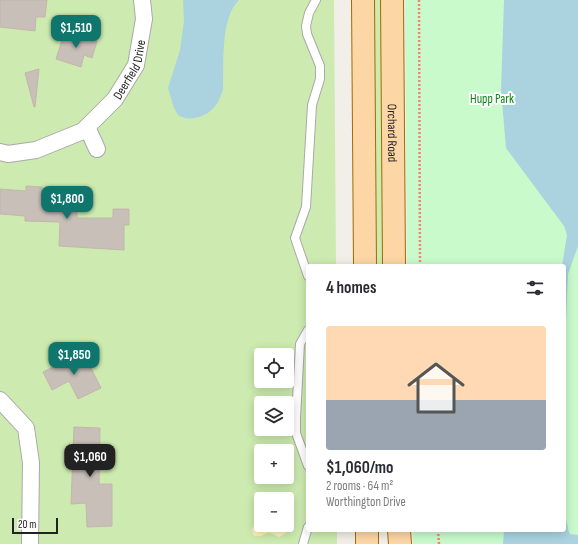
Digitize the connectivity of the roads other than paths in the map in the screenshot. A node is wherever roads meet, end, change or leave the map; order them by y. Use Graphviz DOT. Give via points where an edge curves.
graph roads {
  1 [pos="142,0"];
  2 [pos="316,0"];
  3 [pos="363,0"];
  4 [pos="392,0"];
  5 [pos="87,127"];
  6 [pos="97,149"];
  7 [pos="0,152"];
  8 [pos="365,264"];
  9 [pos="394,264"];
  10 [pos="306,270"];
  11 [pos="306,334"];
  12 [pos="0,400"];
  13 [pos="306,460"];
  14 [pos="307,532"];
  15 [pos="367,532"];
  16 [pos="399,532"];
  17 [pos="30,544"];
  18 [pos="303,544"];
  19 [pos="367,544"];
  20 [pos="400,544"];
  1 -- 5 [label="street, Deerfield Drive" via="144,19 136,64 115,99"];
  2 -- 10 [label="lane" via="306,26 320,66 320,79 312,110 306,207 295,238"];
  3 -- 8 [label="main road"];
  4 -- 9 [label="main road, Orchard Road"];
  5 -- 6 [label="street"];
  5 -- 7 [label="street, Deerfield Drive" via="83,131 36,150 8,154"];
  11 -- 13 [label="lane" via="300,344 296,418 296,433"];
  12 -- 17 [label="street" via="26,428 31,463"];
  14 -- 18 [label="lane"];
  15 -- 19 [label="main road"];
  16 -- 20 [label="main road"];
}
